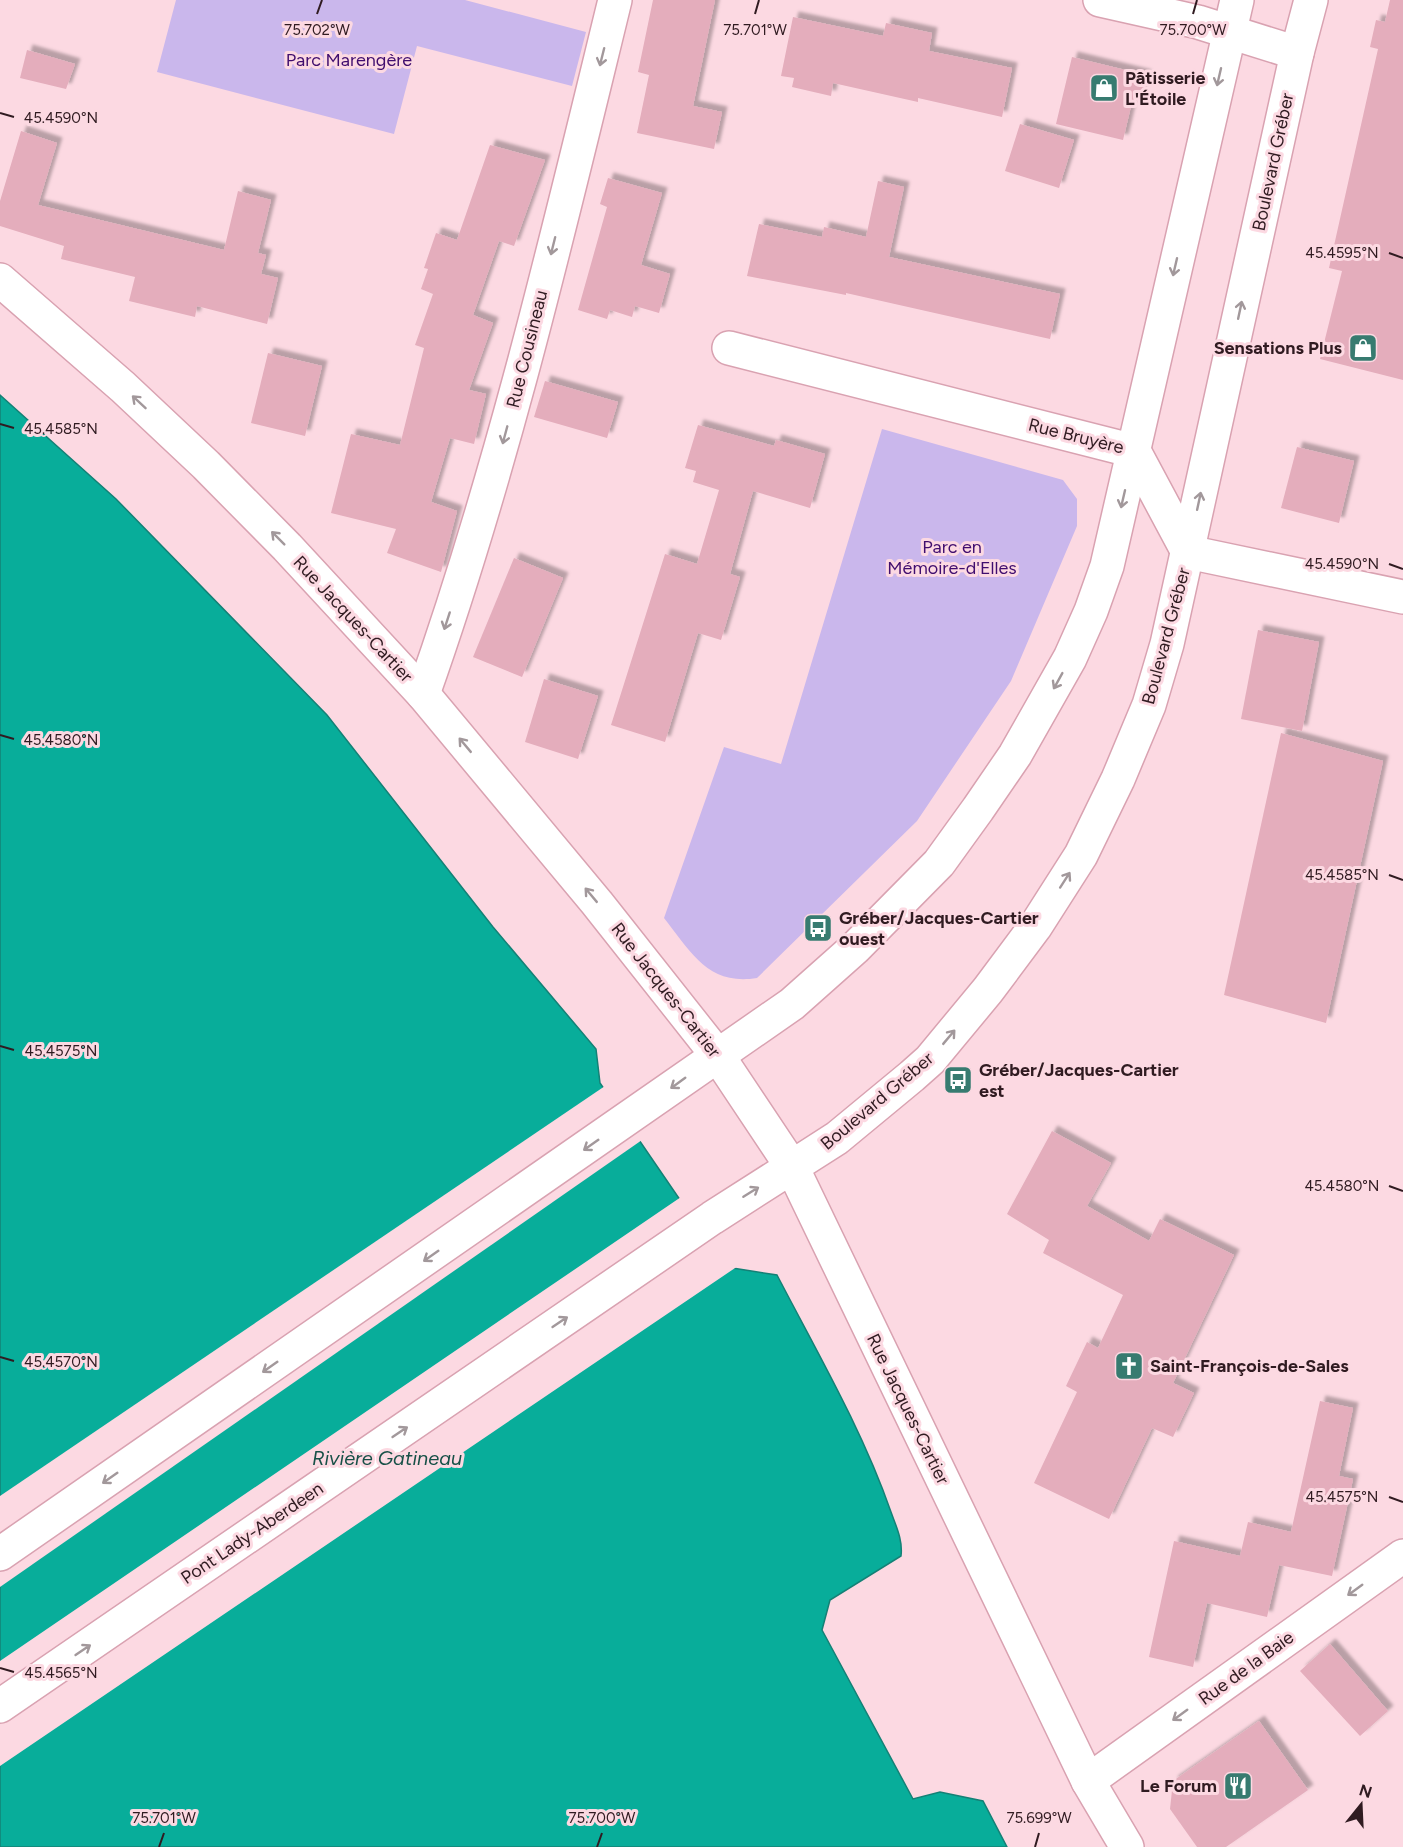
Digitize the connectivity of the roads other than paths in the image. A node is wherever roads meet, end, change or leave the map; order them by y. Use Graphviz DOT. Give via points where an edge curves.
graph roads {
  1 [pos="615,0"];
  2 [pos="1100,0"];
  3 [pos="1237,0"];
  4 [pos="1311,0"];
  5 [pos="1229,31"];
  6 [pos="1296,52"];
  7 [pos="0,280"];
  8 [pos="729,348"];
  9 [pos="1134,451"];
  10 [pos="1188,552"];
  11 [pos="1403,597"];
  12 [pos="423,694"];
  13 [pos="718,1056"];
  14 [pos="792,1167"];
  15 [pos="712,1218"];
  16 [pos="0,1554"];
  17 [pos="1403,1556"];
  18 [pos="0,1706"];
  19 [pos="1089,1781"];
  20 [pos="1127,1847"];
  1 -- 12 [label="main road, Rue Cousineau, one-way" via="501,452"];
  2 -- 5 [label="main road"];
  3 -- 5 [label="main road"];
  4 -- 6 [label="main road, Boulevard Gréber"];
  5 -- 6 [label="main road"];
  5 -- 9 [label="main road, one-way"];
  10 -- 6 [label="main road, Boulevard Gréber, one-way"];
  12 -- 7 [label="main road, Rue Jacques-Cartier, one-way" via="206,465"];
  8 -- 9 [label="main road, Rue Bruyère"];
  9 -- 10 [label="main road, Rue Bruyère"];
  9 -- 13 [label="main road, one-way" via="1107,566 1091,611 1070,658 1015,755 939,862 855,948 792,1004"];
  10 -- 11 [label="main road"];
  14 -- 10 [label="main road, Boulevard Gréber, one-way" via="853,1125 930,1060 1041,918 1081,855 1149,705"];
  13 -- 12 [label="main road, Rue Jacques-Cartier, one-way"];
  13 -- 14 [label="main road, Rue Jacques-Cartier"];
  13 -- 16 [label="main road, one-way"];
  15 -- 14 [label="main road, Boulevard Gréber, one-way"];
  14 -- 19 [label="main road, Rue Jacques-Cartier"];
  18 -- 15 [label="main road, Pont Lady-Aberdeen, one-way"];
  17 -- 19 [label="main road, Rue de la Baie, one-way"];
  19 -- 20 [label="main road, Rue Jacques-Cartier"];
}
